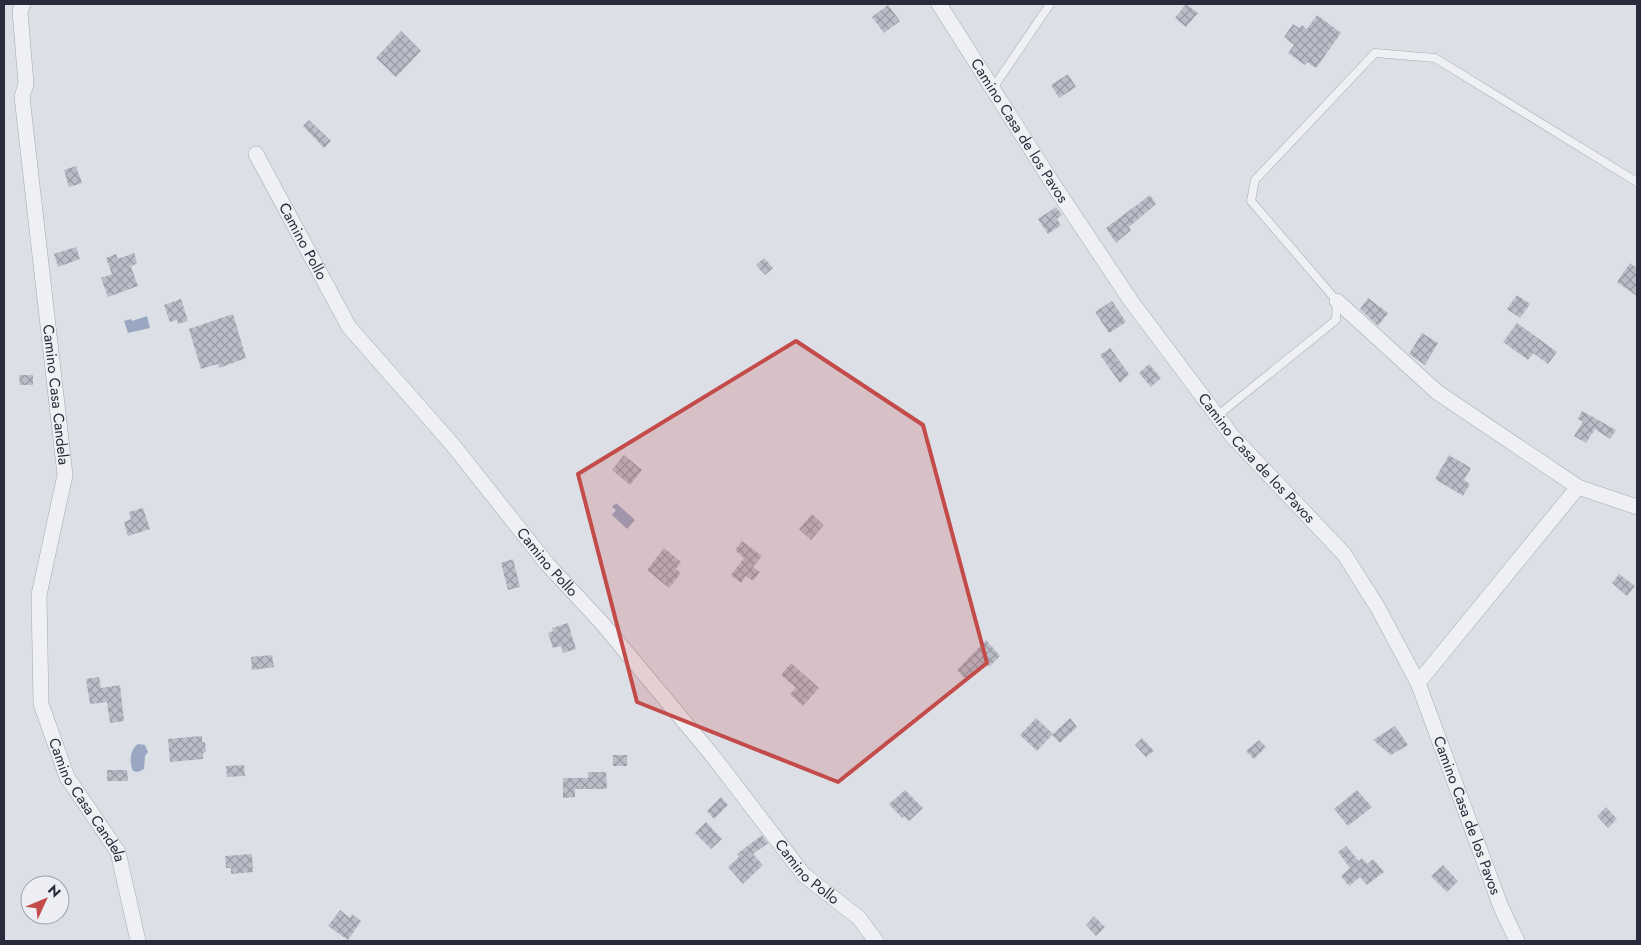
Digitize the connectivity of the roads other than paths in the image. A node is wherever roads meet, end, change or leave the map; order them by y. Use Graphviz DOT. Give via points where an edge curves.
graph roads {
  1 [pos="23,4"];
  2 [pos="939,4"];
  3 [pos="1050,4"];
  4 [pos="993,88"];
  5 [pos="256,154"];
  6 [pos="1637,182"];
  7 [pos="1337,301"];
  8 [pos="1217,416"];
  9 [pos="1578,487"];
  10 [pos="1637,507"];
  11 [pos="1418,683"];
  12 [pos="138,941"];
  13 [pos="876,941"];
  14 [pos="1517,941"];
  1 -- 12 [label="street, Camino Casa Candela" via="20,11 26,84 22,97 65,475 39,595 40,704 67,778 118,852"];
  2 -- 4 [label="street, Camino Casa de los Pavos"];
  3 -- 4 [label="lane"];
  4 -- 8 [label="street, Camino Casa de los Pavos" via="1131,301"];
  5 -- 13 [label="street, Camino Pollo" via="349,327 452,444 548,565 607,629 712,755 804,875 859,918"];
  6 -- 7 [label="lane" via="1435,58 1375,53 1255,180 1251,201"];
  7 -- 8 [label="lane" via="1336,320"];
  7 -- 9 [label="street" via="1437,392"];
  8 -- 11 [label="street, Camino Casa de los Pavos" via="1344,554 1378,608"];
  9 -- 10 [label="street"];
  9 -- 11 [label="street"];
  11 -- 14 [label="street, Camino Casa de los Pavos" via="1501,907"];
}
